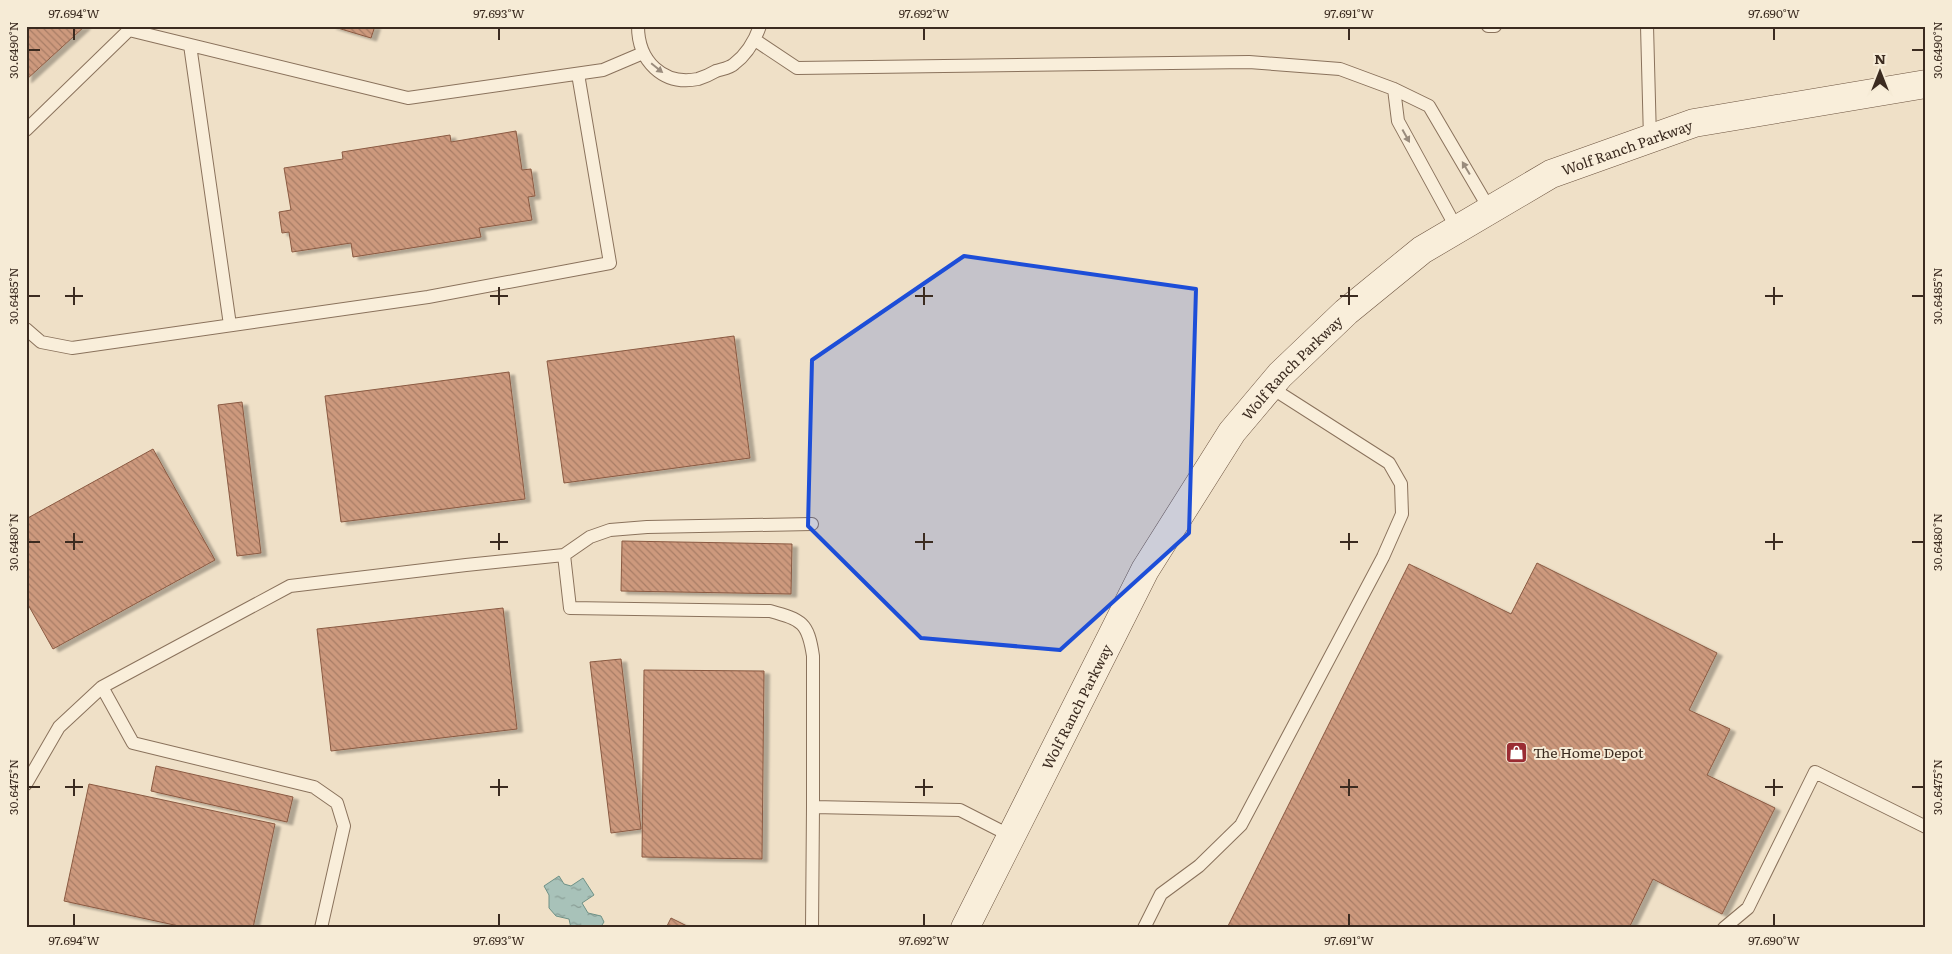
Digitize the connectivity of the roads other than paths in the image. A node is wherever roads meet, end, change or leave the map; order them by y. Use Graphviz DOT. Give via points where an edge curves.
graph roads {
  1 [pos="638,26"];
  2 [pos="760,26"];
  3 [pos="1488,26"];
  4 [pos="1495,26"];
  5 [pos="1647,26"];
  6 [pos="755,40"];
  7 [pos="190,45"];
  8 [pos="643,53"];
  9 [pos="578,74"];
  10 [pos="1926,84"];
  11 [pos="1394,89"];
  12 [pos="26,130"];
  13 [pos="1650,139"];
  14 [pos="1490,210"];
  15 [pos="1457,229"];
  16 [pos="230,325"];
  17 [pos="26,329"];
  18 [pos="1270,387"];
  19 [pos="812,524"];
  20 [pos="564,555"];
  21 [pos="102,687"];
  22 [pos="26,784"];
  23 [pos="813,807"];
  24 [pos="1926,827"];
  25 [pos="1011,836"];
  26 [pos="321,928"];
  27 [pos="812,928"];
  28 [pos="965,928"];
  29 [pos="1144,928"];
  30 [pos="1724,928"];
  1 -- 8 [label="lane"];
  2 -- 6 [label="lane"];
  3 -- 4 [label="lane"];
  5 -- 13 [label="lane"];
  8 -- 6 [label="lane, one-way" via="657,70 675,79 698,79 734,64"];
  6 -- 11 [label="lane" via="797,68 1250,62 1340,69"];
  7 -- 9 [label="lane" via="408,98"];
  7 -- 12 [label="lane" via="129,30"];
  7 -- 16 [label="lane"];
  8 -- 9 [label="lane" via="604,70"];
  9 -- 16 [label="lane" via="610,263 428,297"];
  10 -- 13 [label="street, Wolf Ranch Parkway" via="1694,123"];
  14 -- 11 [label="lane, one-way" via="1429,106"];
  11 -- 15 [label="lane, one-way" via="1398,121"];
  13 -- 14 [label="street, Wolf Ranch Parkway" via="1551,174"];
  14 -- 15 [label="street, Wolf Ranch Parkway"];
  15 -- 18 [label="street, Wolf Ranch Parkway" via="1422,250 1346,312"];
  16 -- 17 [label="lane" via="72,348 41,342"];
  18 -- 25 [label="street, Wolf Ranch Parkway" via="1232,432 1145,570"];
  18 -- 29 [label="lane" via="1389,462 1401,484 1402,514 1240,825 1199,866 1161,894"];
  19 -- 20 [label="lane" via="610,530 590,537"];
  20 -- 21 [label="lane" via="290,586"];
  20 -- 23 [label="lane" via="570,608 770,611 794,617 810,633 813,656"];
  21 -- 22 [label="lane" via="59,727"];
  21 -- 26 [label="lane" via="133,743 314,787 336,803 344,826"];
  23 -- 25 [label="lane" via="960,810"];
  23 -- 27 [label="lane"];
  24 -- 30 [label="lane" via="1815,772 1748,908"];
  25 -- 28 [label="street, Wolf Ranch Parkway"];
}
